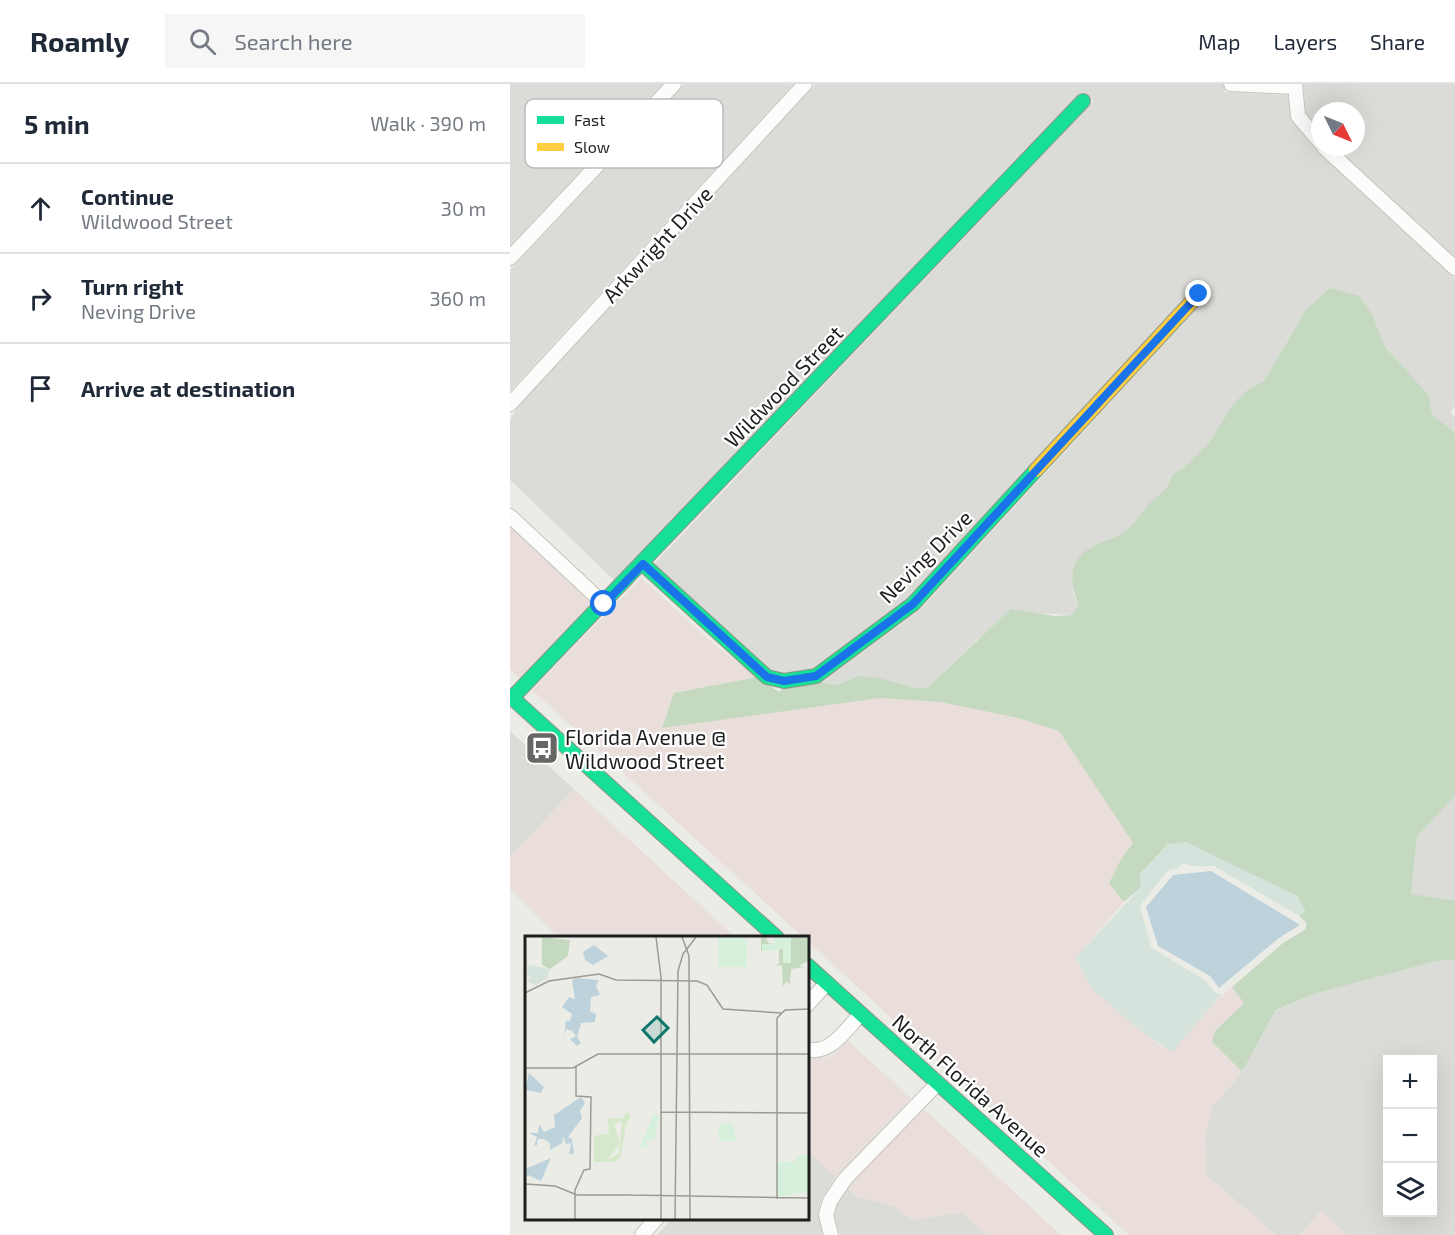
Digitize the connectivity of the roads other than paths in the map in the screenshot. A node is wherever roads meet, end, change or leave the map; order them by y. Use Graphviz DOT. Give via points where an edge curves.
graph roads {
  1 [pos="674,84"];
  2 [pos="805,84"];
  3 [pos="1232,84"];
  4 [pos="1294,86"];
  5 [pos="660,99"];
  6 [pos="1083,101"];
  7 [pos="1311,131"];
  8 [pos="1334,156"];
  9 [pos="595,168"];
  10 [pos="510,258"];
  11 [pos="1455,268"];
  12 [pos="1199,294"];
  13 [pos="510,404"];
  14 [pos="510,516"];
  15 [pos="643,564"];
  16 [pos="604,604"];
  17 [pos="511,697"];
  18 [pos="775,936"];
  19 [pos="808,966"];
  20 [pos="827,983"];
  21 [pos="808,1004"];
  22 [pos="861,1014"];
  23 [pos="808,1050"];
  24 [pos="938,1083"];
  25 [pos="655,1220"];
  26 [pos="642,1235"];
  27 [pos="831,1235"];
  28 [pos="1106,1235"];
  1 -- 5 [label="street"];
  2 -- 13 [label="street, Arkwright Drive"];
  3 -- 4 [label="street"];
  4 -- 7 [label="street" via="1298,116"];
  6 -- 15 [label="street, Wildwood Street"];
  8 -- 11 [label="street"];
  9 -- 10 [label="street"];
  12 -- 15 [label="street, Neving Drive" via="913,604 816,676 784,681 767,677"];
  14 -- 16 [label="street"];
  15 -- 16 [label="street, Wildwood Street"];
  16 -- 17 [label="street, Wildwood Street"];
  17 -- 18 [label="street"];
  19 -- 20 [label="street, North Florida Avenue"];
  20 -- 21 [label="street"];
  20 -- 22 [label="street, North Florida Avenue"];
  22 -- 23 [label="street" via="828,1048"];
  22 -- 24 [label="street, North Florida Avenue"];
  24 -- 27 [label="street" via="844,1179 826,1215"];
  24 -- 28 [label="street, North Florida Avenue"];
  25 -- 26 [label="street"];
}
